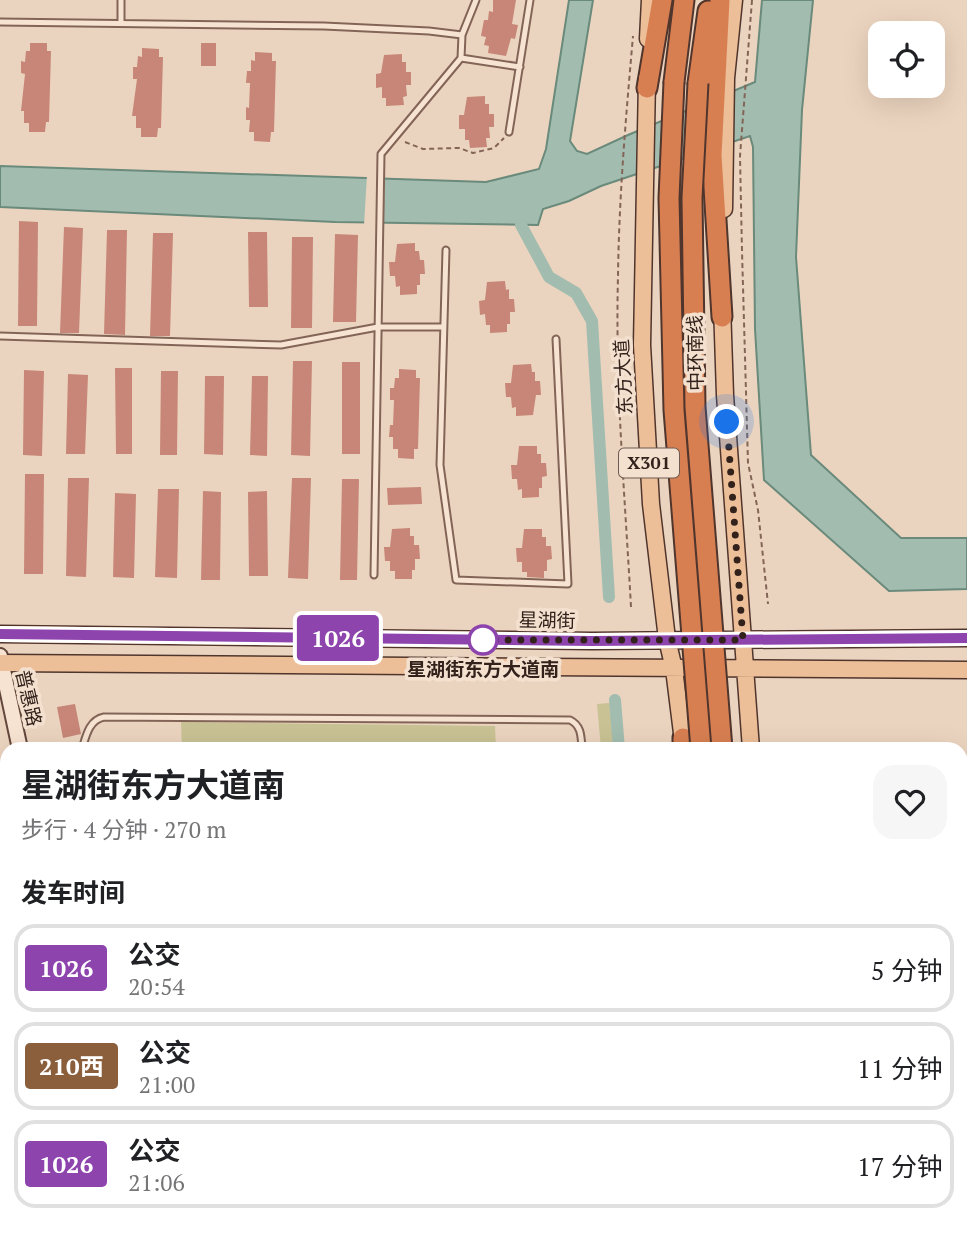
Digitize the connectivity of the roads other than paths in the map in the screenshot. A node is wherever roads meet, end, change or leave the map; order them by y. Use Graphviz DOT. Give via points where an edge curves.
graph roads {
  1 [pos="121,0"];
  2 [pos="476,0"];
  3 [pos="530,0"];
  4 [pos="650,0"];
  5 [pos="662,0"];
  6 [pos="684,0"];
  7 [pos="710,0"];
  8 [pos="720,0"];
  9 [pos="734,0"];
  10 [pos="0,22"];
  11 [pos="121,23"];
  12 [pos="462,36"];
  13 [pos="460,58"];
  14 [pos="520,66"];
  15 [pos="647,88"];
  16 [pos="509,132"];
  17 [pos="446,250"];
  18 [pos="722,317"];
  19 [pos="378,327"];
  20 [pos="443,327"];
  21 [pos="0,336"];
  22 [pos="556,339"];
  23 [pos="374,575"];
  24 [pos="0,634"];
  25 [pos="967,638"];
  26 [pos="667,639"];
  27 [pos="743,640"];
  28 [pos="0,661"];
  29 [pos="674,669"];
  30 [pos="746,670"];
  31 [pos="967,670"];
  32 [pos="18,742"];
  33 [pos="85,742"];
  34 [pos="581,742"];
  35 [pos="683,742"];
  36 [pos="700,742"];
  37 [pos="721,742"];
  38 [pos="751,742"];
  1 -- 11 [label="lane"];
  2 -- 12 [label="lane"];
  3 -- 14 [label="lane"];
  4 -- 15 [label="main road, 东方大道 / X301"];
  5 -- 15 [label="highway"];
  6 -- 36 [label="highway, 中环南线, bridge" via="674,82 669,198 674,410"];
  7 -- 37 [label="highway, 中环南线, bridge" via="698,83 692,198 695,408"];
  8 -- 18 [label="highway" via="712,155"];
  9 -- 18 [label="main road" via="726,78"];
  10 -- 11 [label="lane"];
  11 -- 12 [label="lane" via="324,26"];
  12 -- 13 [label="lane"];
  13 -- 14 [label="lane"];
  13 -- 19 [label="lane" via="380,154"];
  14 -- 16 [label="lane"];
  15 -- 26 [label="main road, 东方大道 / X301" via="642,345 651,504"];
  17 -- 20 [label="lane"];
  18 -- 27 [label="main road"];
  19 -- 20 [label="lane"];
  19 -- 21 [label="lane" via="281,345"];
  19 -- 23 [label="lane"];
  20 -- 22 [label="lane" via="440,465 456,580 568,584"];
  24 -- 26 [label="main road, 星湖街"];
  25 -- 27 [label="main road, 星湖街"];
  26 -- 27 [label="main road, 星湖街"];
  26 -- 29 [label="main road, 东方大道 / X301"];
  27 -- 30 [label="main road"];
  28 -- 29 [label="main road"];
  28 -- 32 [label="main road, 普惠路"];
  29 -- 30 [label="main road"];
  29 -- 35 [label="main road, 东方大道 / X301"];
  30 -- 31 [label="main road"];
  30 -- 38 [label="main road"];
  33 -- 34 [label="lane" via="92,724 104,717 570,720 580,729"];
}
